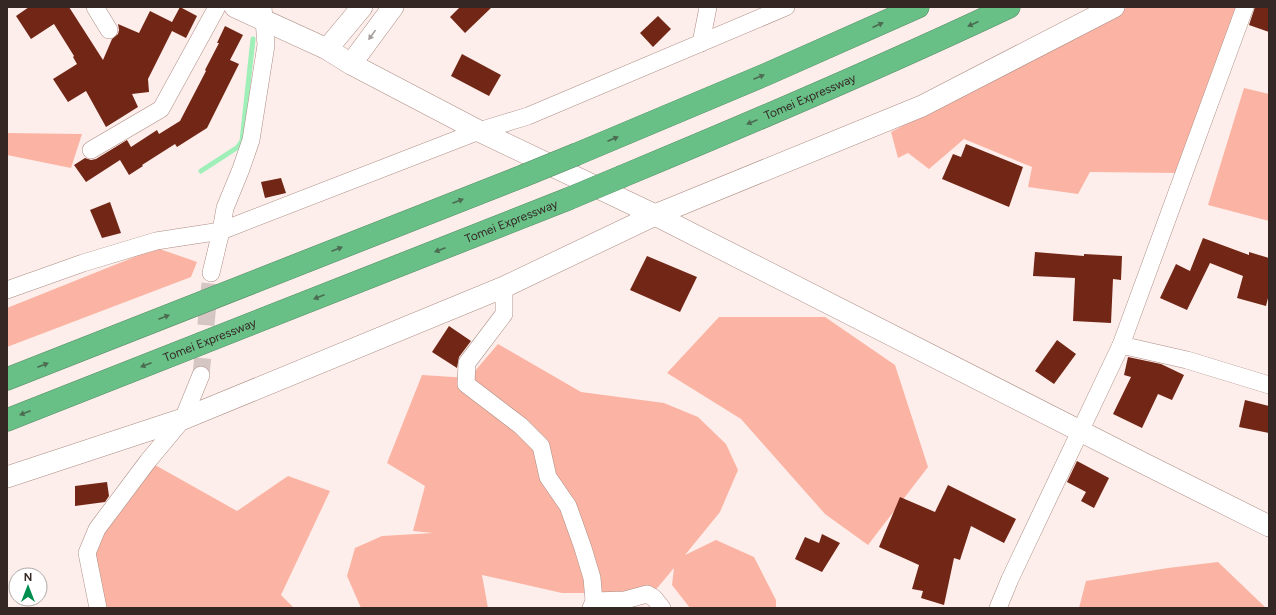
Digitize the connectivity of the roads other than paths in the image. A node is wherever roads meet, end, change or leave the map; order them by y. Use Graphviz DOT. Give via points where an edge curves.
graph roads {
  1 [pos="94,7"];
  2 [pos="217,7"];
  3 [pos="235,7"];
  4 [pos="362,7"];
  5 [pos="393,7"];
  6 [pos="708,7"];
  7 [pos="786,7"];
  8 [pos="918,7"];
  9 [pos="1009,7"];
  10 [pos="1114,7"];
  11 [pos="1245,7"];
  12 [pos="264,13"];
  13 [pos="109,30"];
  14 [pos="701,43"];
  15 [pos="327,49"];
  16 [pos="351,64"];
  17 [pos="479,131"];
  18 [pos="91,150"];
  19 [pos="655,215"];
  20 [pos="222,231"];
  21 [pos="211,273"];
  22 [pos="504,287"];
  23 [pos="7,290"];
  24 [pos="1120,345"];
  25 [pos="201,375"];
  26 [pos="7,379"];
  27 [pos="1269,385"];
  28 [pos="183,419"];
  29 [pos="7,420"];
  30 [pos="1080,431"];
  31 [pos="7,477"];
  32 [pos="1269,526"];
  33 [pos="593,605"];
  34 [pos="98,608"];
  35 [pos="662,608"];
  36 [pos="998,608"];
  1 -- 13 [label="street"];
  2 -- 18 [label="street" via="161,109"];
  3 -- 12 [label="street"];
  4 -- 15 [label="street"];
  5 -- 16 [label="street, one-way"];
  6 -- 14 [label="street"];
  7 -- 14 [label="street"];
  26 -- 8 [label="highway, one-way, bridge" via="577,154"];
  9 -- 29 [label="highway, Tomei Expressway, one-way, bridge" via="780,110 568,199"];
  10 -- 19 [label="street" via="922,106"];
  11 -- 24 [label="street"];
  12 -- 15 [label="street"];
  12 -- 20 [label="street" via="266,45 251,140 225,208"];
  14 -- 17 [label="street" via="528,116"];
  15 -- 16 [label="street"];
  16 -- 17 [label="street"];
  17 -- 19 [label="street"];
  17 -- 20 [label="street"];
  19 -- 22 [label="street"];
  19 -- 30 [label="street"];
  20 -- 21 [label="street"];
  20 -- 23 [label="street" via="156,241"];
  22 -- 28 [label="street"];
  22 -- 33 [label="street" via="504,314 467,363 466,384 521,426 541,446 548,477 568,506 583,548 592,578"];
  24 -- 27 [label="street" via="1187,360"];
  24 -- 30 [label="street"];
  25 -- 28 [label="street"];
  28 -- 31 [label="street"];
  28 -- 34 [label="street" via="97,529 87,553"];
  30 -- 32 [label="street"];
  30 -- 36 [label="street"];
  33 -- 35 [label="street" via="647,594"];
}
